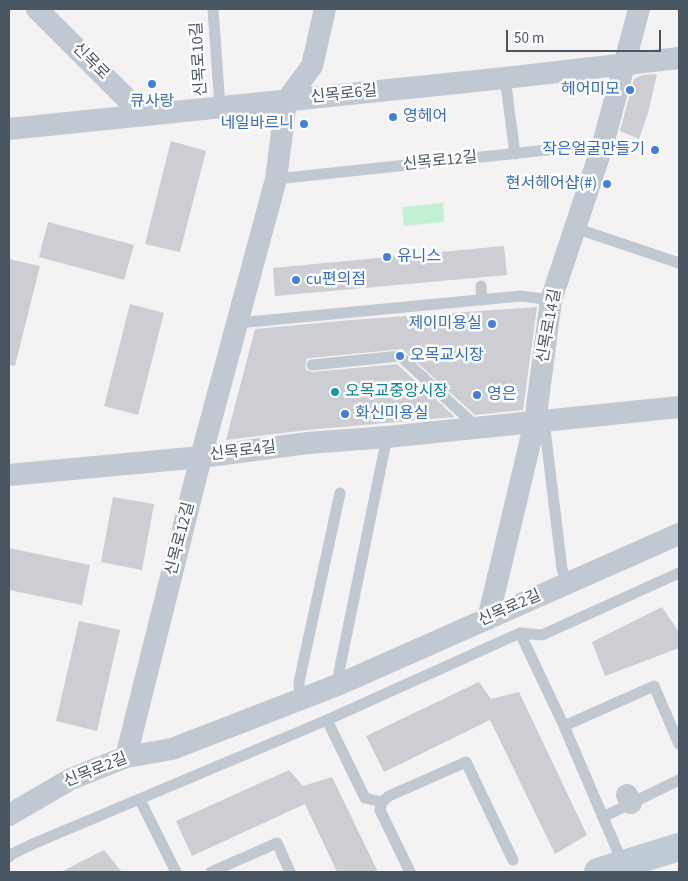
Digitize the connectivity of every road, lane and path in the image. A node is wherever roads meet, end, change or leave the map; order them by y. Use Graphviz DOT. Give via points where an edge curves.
graph roads {
  1 [pos="38,9"];
  2 [pos="213,9"];
  3 [pos="325,9"];
  4 [pos="639,9"];
  5 [pos="679,58"];
  6 [pos="624,64"];
  7 [pos="505,78"];
  8 [pos="286,101"];
  9 [pos="220,107"];
  10 [pos="143,115"];
  11 [pos="9,129"];
  12 [pos="603,144"];
  13 [pos="515,154"];
  14 [pos="276,179"];
  15 [pos="575,228"];
  16 [pos="679,263"];
  17 [pos="481,286"];
  18 [pos="482,300"];
  19 [pos="551,300"];
  20 [pos="238,323"];
  21 [pos="312,365"];
  22 [pos="679,407"];
  23 [pos="539,421"];
  24 [pos="477,427"];
  25 [pos="387,437"];
  26 [pos="201,457"];
  27 [pos="9,475"];
  28 [pos="340,493"];
  29 [pos="679,534"];
  30 [pos="679,573"];
  31 [pos="568,584"];
  32 [pos="488,619"];
  33 [pos="520,632"];
  34 [pos="340,684"];
  35 [pos="300,699"];
  36 [pos="327,720"];
  37 [pos="564,726"];
  38 [pos="679,744"];
  39 [pos="126,756"];
  40 [pos="679,780"];
  41 [pos="140,800"];
  42 [pos="382,802"];
  43 [pos="9,815"];
  44 [pos="603,818"];
  45 [pos="679,846"];
  46 [pos="9,857"];
  47 [pos="513,860"];
  48 [pos="623,864"];
  49 [pos="176,872"];
  50 [pos="211,872"];
  51 [pos="290,872"];
  52 [pos="410,872"];
  53 [pos="598,872"];
  1 -- 10 [label="street, 신목로"];
  2 -- 9 [label="lane, 신목로10길"];
  3 -- 8 [label="street, 신목로12길" via="312,66"];
  4 -- 6 [label="street, 신목로14길"];
  5 -- 6 [label="street, 신목로6길"];
  6 -- 7 [label="street, 신목로6길"];
  6 -- 12 [label="street, 신목로14길"];
  7 -- 8 [label="street, 신목로6길"];
  7 -- 13 [label="lane"];
  8 -- 9 [label="street, 신목로6길"];
  8 -- 14 [label="street, 신목로12길"];
  9 -- 10 [label="street, 신목로6길"];
  10 -- 11 [label="street, 신목로6길"];
  12 -- 13 [label="lane, 신목로12길"];
  12 -- 15 [label="street, 신목로14길"];
  13 -- 14 [label="lane, 신목로12길"];
  14 -- 20 [label="street, 신목로12길"];
  15 -- 16 [label="lane"];
  15 -- 19 [label="street, 신목로14길"];
  17 -- 18 [label="lane"];
  18 -- 19 [label="lane" via="522,296"];
  18 -- 20 [label="lane" via="342,309"];
  19 -- 23 [label="street, 신목로14길"];
  20 -- 26 [label="street, 신목로12길"];
  21 -- 24 [label="lane" via="400,356"];
  22 -- 23 [label="street, 신목로4길"];
  23 -- 24 [label="street, 신목로4길"];
  23 -- 31 [label="lane" via="562,568"];
  23 -- 32 [label="street, 신목로14길"];
  24 -- 25 [label="street, 신목로4길"];
  25 -- 26 [label="street, 신목로4길"];
  25 -- 34 [label="lane" via="339,672"];
  26 -- 27 [label="street, 신목로4길"];
  26 -- 39 [label="street, 신목로12길"];
  28 -- 35 [label="lane" via="299,682"];
  29 -- 31 [label="street, 신목로2길"];
  30 -- 33 [label="lane" via="542,635"];
  31 -- 32 [label="street, 신목로2길"];
  32 -- 34 [label="street, 신목로2길"];
  33 -- 36 [label="lane"];
  33 -- 37 [label="lane"];
  34 -- 35 [label="street, 신목로2길"];
  35 -- 39 [label="street, 신목로2길" via="172,749"];
  36 -- 41 [label="lane"];
  36 -- 42 [label="lane" via="365,798"];
  37 -- 38 [label="lane" via="654,686"];
  37 -- 44 [label="lane"];
  39 -- 43 [label="street, 신목로2길" via="71,779"];
  40 -- 44 [label="lane" via="629,799"];
  41 -- 46 [label="lane"];
  41 -- 49 [label="lane"];
  42 -- 47 [label="lane" via="389,796 415,791 466,762"];
  42 -- 52 [label="lane" via="380,810"];
  44 -- 48 [label="lane"];
  45 -- 48 [label="main road"];
  48 -- 53 [label="main road"];
  50 -- 51 [label="lane" via="277,843"];
}
